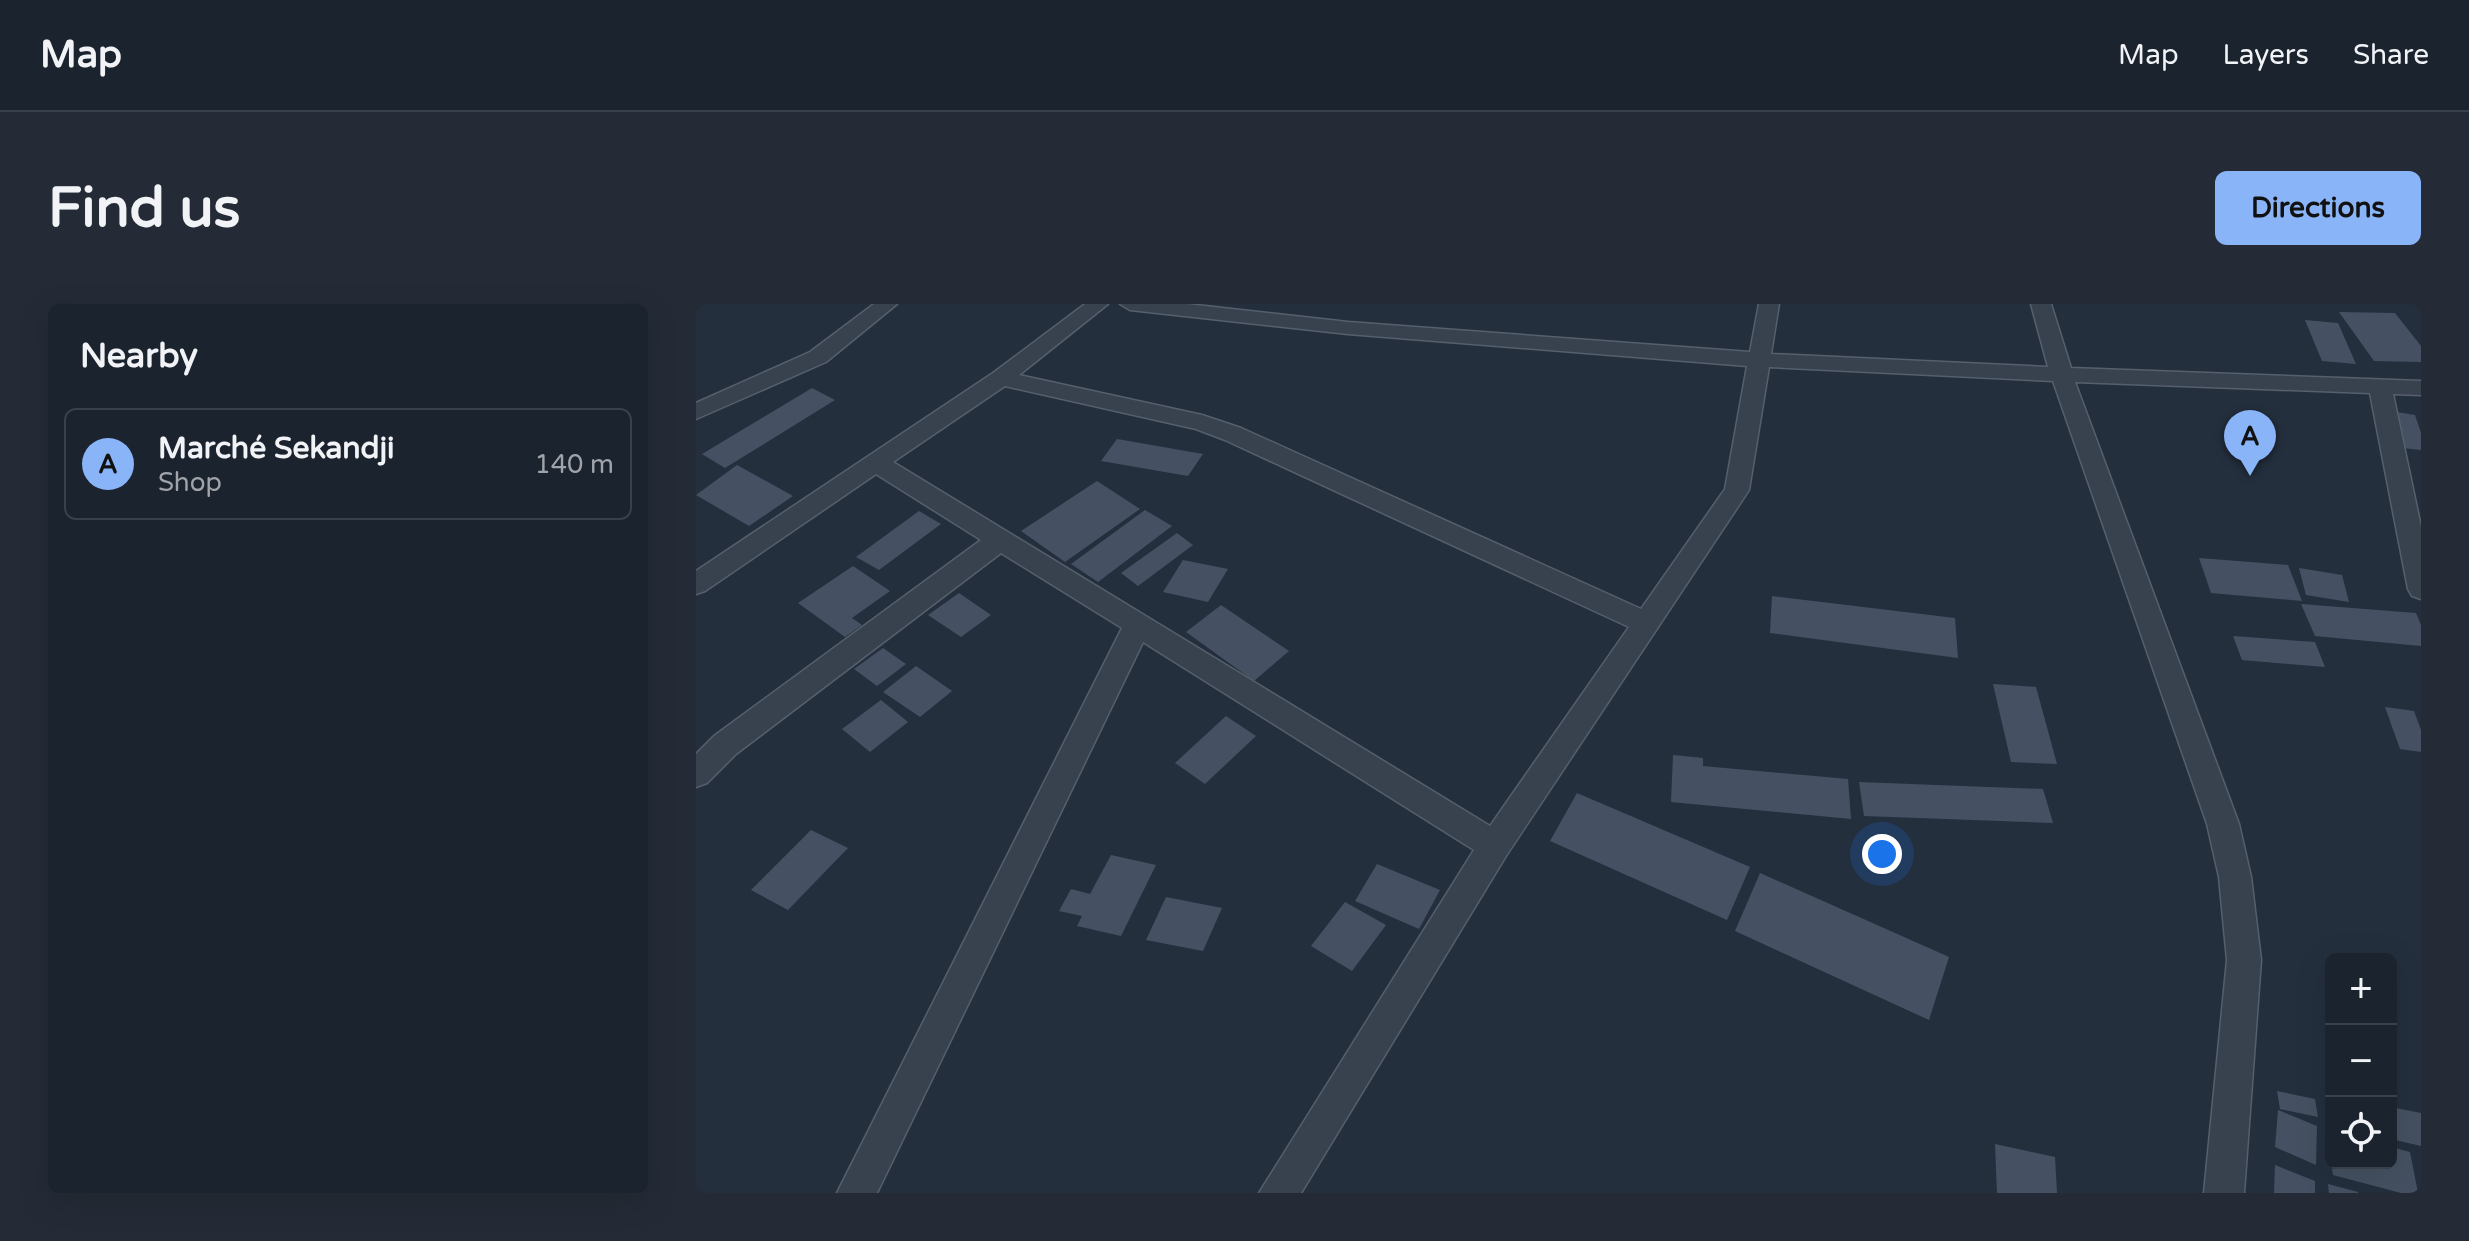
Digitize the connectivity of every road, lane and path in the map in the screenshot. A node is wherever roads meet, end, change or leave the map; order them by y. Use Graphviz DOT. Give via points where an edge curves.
graph roads {
  1 [pos="887,304"];
  2 [pos="1098,304"];
  3 [pos="1130,304"];
  4 [pos="1769,304"];
  5 [pos="2041,304"];
  6 [pos="1762,360"];
  7 [pos="2062,376"];
  8 [pos="1001,378"];
  9 [pos="2380,388"];
  10 [pos="2421,388"];
  11 [pos="696,412"];
  12 [pos="876,463"];
  13 [pos="1000,540"];
  14 [pos="696,584"];
  15 [pos="2420,586"];
  16 [pos="1646,623"];
  17 [pos="1137,625"];
  18 [pos="696,774"];
  19 [pos="1495,846"];
  20 [pos="857,1193"];
  21 [pos="1279,1193"];
  22 [pos="2224,1193"];
  1 -- 11 [label="street" via="818,357"];
  2 -- 8 [label="street"];
  3 -- 6 [label="street" via="1348,328"];
  4 -- 6 [label="street"];
  5 -- 7 [label="street"];
  6 -- 7 [label="street"];
  6 -- 16 [label="street" via="1737,490"];
  7 -- 9 [label="street"];
  7 -- 22 [label="street" via="2223,824 2235,877 2244,960"];
  8 -- 12 [label="street"];
  8 -- 16 [label="street" via="1233,434"];
  9 -- 10 [label="street"];
  9 -- 15 [label="street"];
  12 -- 13 [label="street"];
  12 -- 14 [label="street"];
  13 -- 17 [label="street"];
  13 -- 18 [label="street" via="725,745"];
  16 -- 19 [label="street"];
  17 -- 19 [label="street"];
  17 -- 20 [label="street"];
  19 -- 21 [label="street"];
}
